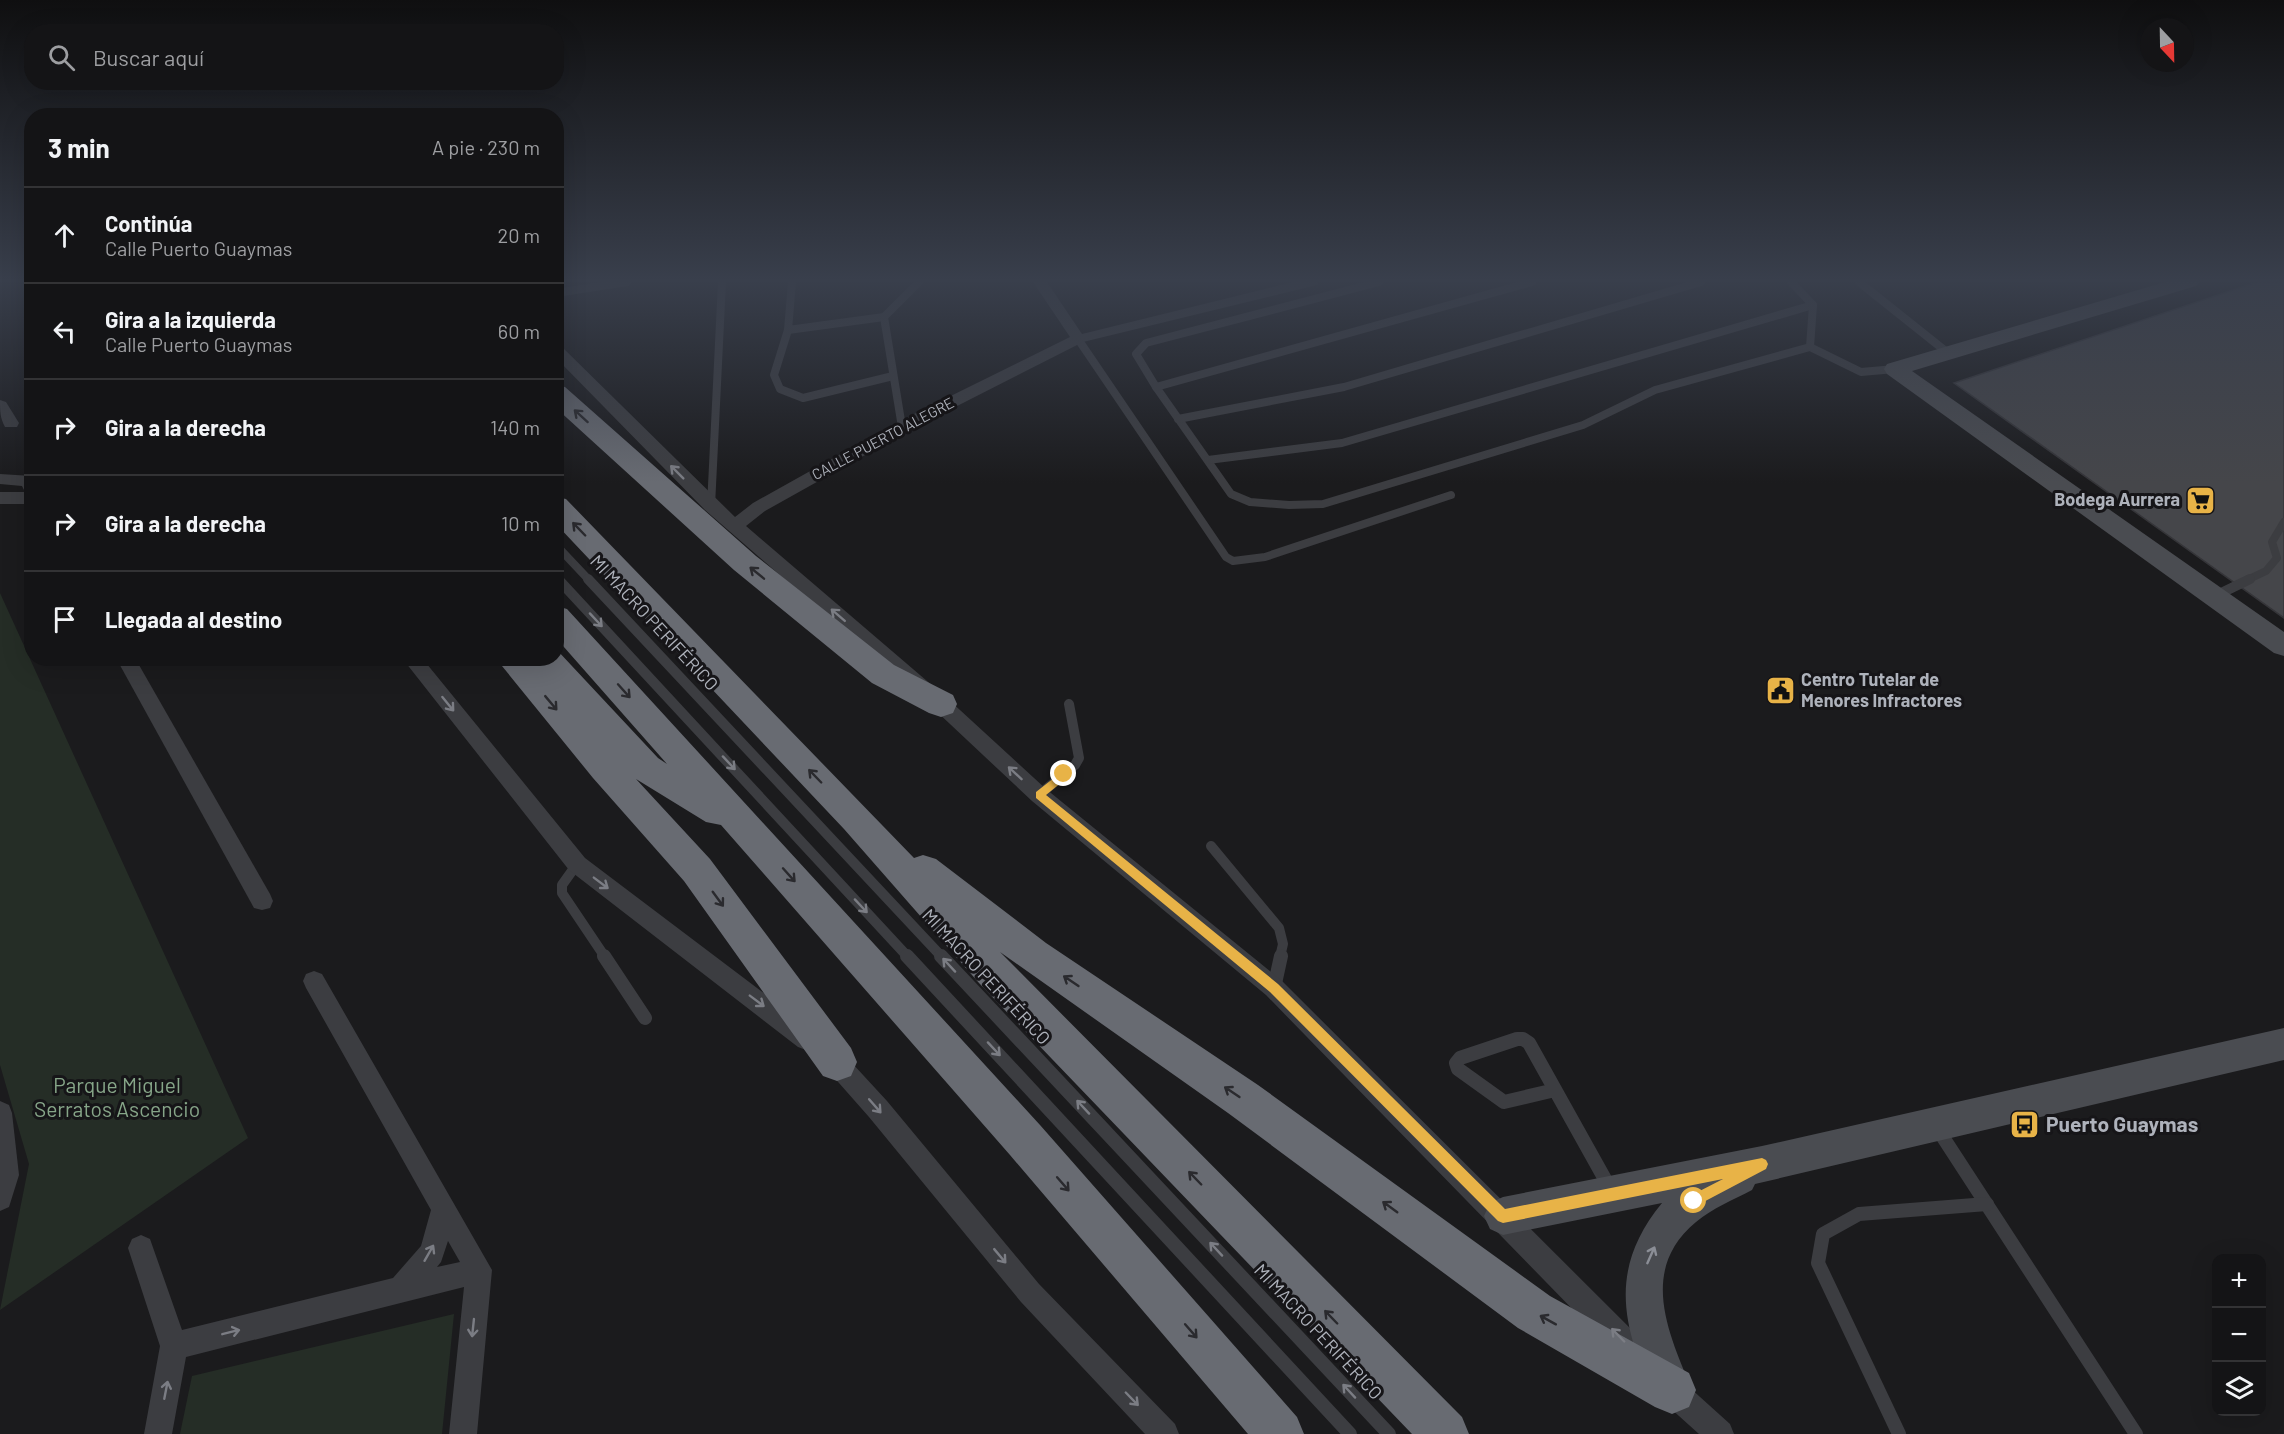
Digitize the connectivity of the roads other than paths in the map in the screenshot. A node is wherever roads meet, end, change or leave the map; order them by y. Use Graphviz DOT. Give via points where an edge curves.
graph roads {
  1 [pos="719,349"];
  2 [pos="782,349"];
  3 [pos="889,349"];
  4 [pos="1058,349"];
  5 [pos="1085,349"];
  6 [pos="1141,349"];
  7 [pos="1292,349"];
  8 [pos="1473,349"];
  9 [pos="1663,349"];
  10 [pos="1800,349"];
  11 [pos="1816,349"];
  12 [pos="1943,349"];
  13 [pos="1962,349"];
  14 [pos="1948,353"];
  15 [pos="564,357"];
  16 [pos="1895,369"];
  17 [pos="893,376"];
  18 [pos="1156,387"];
  19 [pos="564,400"];
  20 [pos="0,405"];
  21 [pos="1178,419"];
  22 [pos="11,423"];
  23 [pos="902,427"];
  24 [pos="1208,460"];
  25 [pos="0,479"];
  26 [pos="24,481"];
  27 [pos="1451,495"];
  28 [pos="0,498"];
  29 [pos="24,498"];
  30 [pos="711,506"];
  31 [pos="564,514"];
  32 [pos="2284,522"];
  33 [pos="735,526"];
  34 [pos="564,555"];
  35 [pos="564,586"];
  36 [pos="2215,596"];
  37 [pos="564,625"];
  38 [pos="2284,645"];
  39 [pos="129,666"];
  40 [pos="417,666"];
  41 [pos="520,666"];
  42 [pos="553,666"];
  43 [pos="941,704"];
  44 [pos="1069,704"];
  45 [pos="646,768"];
  46 [pos="1039,795"];
  47 [pos="856,819"];
  48 [pos="750,832"];
  49 [pos="1211,846"];
  50 [pos="576,864"];
  51 [pos="697,870"];
  52 [pos="262,901"];
  53 [pos="314,981"];
  54 [pos="1274,988"];
  55 [pos="645,1018"];
  56 [pos="2284,1044"];
  57 [pos="837,1062"];
  58 [pos="1555,1090"];
  59 [pos="0,1113"];
  60 [pos="1935,1125"];
  61 [pos="1762,1164"];
  62 [pos="1612,1193"];
  63 [pos="0,1198"];
  64 [pos="1987,1204"];
  65 [pos="444,1209"];
  66 [pos="1503,1216"];
  67 [pos="141,1248"];
  68 [pos="479,1270"];
  69 [pos="401,1289"];
  70 [pos="174,1346"];
  71 [pos="1672,1390"];
  72 [pos="158,1434"];
  73 [pos="463,1434"];
  74 [pos="1165,1434"];
  75 [pos="1280,1434"];
  76 [pos="1350,1434"];
  77 [pos="1389,1434"];
  78 [pos="1445,1434"];
  79 [pos="1720,1434"];
  80 [pos="1899,1434"];
  81 [pos="2136,1434"];
  1 -- 30 [label="lane"];
  2 -- 17 [label="lane" via="774,375 780,389 802,398"];
  3 -- 17 [label="lane"];
  4 -- 23 [label="street, CALLE PUERTO ALEGRE"];
  5 -- 27 [label="lane" via="1226,557 1233,561 1265,557"];
  6 -- 18 [label="lane" via="1136,354"];
  7 -- 18 [label="lane"];
  8 -- 21 [label="lane" via="1344,387"];
  9 -- 24 [label="lane" via="1342,443"];
  10 -- 24 [label="lane" via="1655,390 1583,425 1323,504 1240,501"];
  11 -- 16 [label="lane" via="1861,372"];
  12 -- 14 [label="lane"];
  13 -- 14 [label="street"];
  14 -- 16 [label="street"];
  30 -- 15 [label="street, one-way"];
  16 -- 36 [label="street"];
  17 -- 23 [label="lane"];
  18 -- 21 [label="lane"];
  43 -- 19 [label="highway, one-way" via="874,666 745,563"];
  20 -- 22 [label="street"];
  21 -- 24 [label="lane"];
  23 -- 33 [label="street, CALLE PUERTO ALEGRE" via="759,507"];
  25 -- 26 [label="street"];
  28 -- 29 [label="street"];
  30 -- 33 [label="street"];
  47 -- 31 [label="highway, one-way"];
  32 -- 36 [label="lane" via="2272,542 2277,558 2266,571"];
  43 -- 33 [label="street, one-way"];
  77 -- 34 [label="lane, MI MACRO PERIFÉRICO, one-way"];
  35 -- 76 [label="lane, one-way"];
  36 -- 38 [label="street"];
  37 -- 48 [label="highway, one-way"];
  39 -- 52 [label="street"];
  40 -- 50 [label="street, one-way"];
  41 -- 51 [label="highway, one-way"];
  42 -- 45 [label="highway"];
  46 -- 43 [label="street, one-way"];
  44 -- 46 [label="lane" via="1079,758"];
  45 -- 48 [label="highway"];
  45 -- 51 [label="highway"];
  46 -- 54 [label="street"];
  71 -- 47 [label="highway, one-way" via="1534,1312 1243,1099 1033,955"];
  78 -- 47 [label="highway, one-way" via="993,971"];
  48 -- 75 [label="highway, one-way"];
  49 -- 54 [label="lane" via="1279,928 1283,944"];
  50 -- 55 [label="lane" via="562,885 562,893"];
  50 -- 57 [label="street, one-way"];
  51 -- 57 [label="highway, one-way"];
  53 -- 65 [label="street"];
  54 -- 66 [label="street"];
  56 -- 60 [label="street"];
  57 -- 74 [label="street, one-way" via="1030,1293"];
  58 -- 58 [label="lane" via="1523,1039 1456,1062 1458,1069 1504,1102"];
  58 -- 62 [label="lane"];
  59 -- 63 [label="street" via="6,1175"];
  60 -- 61 [label="street"];
  60 -- 64 [label="lane"];
  61 -- 62 [label="street"];
  71 -- 61 [label="street, one-way" via="1651,1341 1644,1310 1644,1271 1663,1230 1677,1214"];
  62 -- 66 [label="street"];
  64 -- 80 [label="lane" via="1859,1214 1824,1234 1818,1263"];
  64 -- 81 [label="lane"];
  65 -- 68 [label="street"];
  69 -- 65 [label="street, one-way" via="432,1253"];
  71 -- 66 [label="street, one-way"];
  67 -- 70 [label="street"];
  68 -- 69 [label="street"];
  68 -- 73 [label="street, one-way"];
  70 -- 69 [label="street, one-way"];
  72 -- 70 [label="street, one-way"];
  71 -- 79 [label="street"];
}
